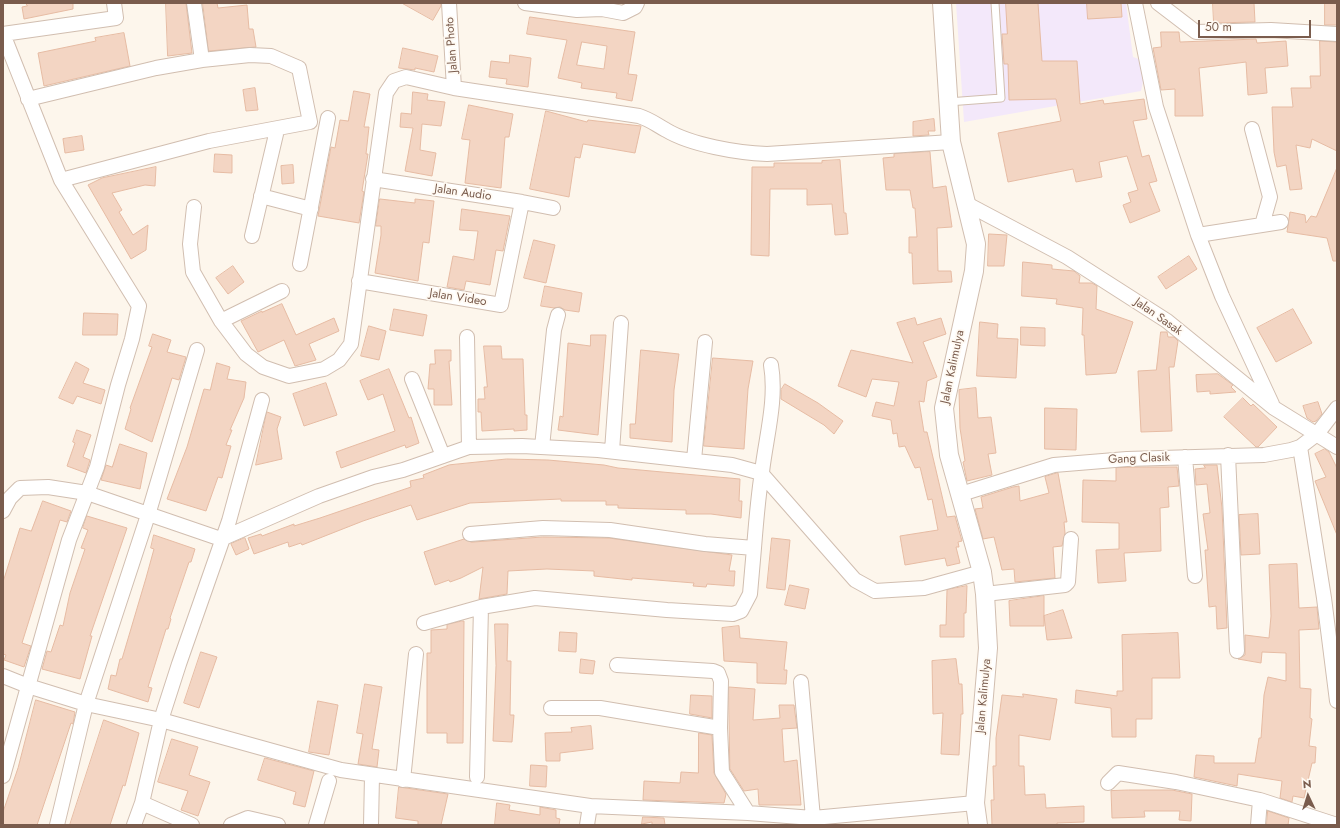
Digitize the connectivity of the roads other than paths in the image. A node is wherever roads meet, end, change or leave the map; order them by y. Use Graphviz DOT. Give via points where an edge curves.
graph roads {
  1 [pos="114,3"];
  2 [pos="194,3"];
  3 [pos="449,3"];
  4 [pos="525,3"];
  5 [pos="637,3"];
  6 [pos="942,3"];
  7 [pos="995,3"];
  8 [pos="1135,3"];
  9 [pos="1158,3"];
  10 [pos="597,6"];
  11 [pos="3,34"];
  12 [pos="1337,34"];
  13 [pos="202,60"];
  14 [pos="454,88"];
  15 [pos="28,99"];
  16 [pos="948,102"];
  17 [pos="328,118"];
  18 [pos="1252,129"];
  19 [pos="277,130"];
  20 [pos="951,142"];
  21 [pos="61,180"];
  22 [pos="373,180"];
  23 [pos="261,196"];
  24 [pos="522,202"];
  25 [pos="967,204"];
  26 [pos="194,207"];
  27 [pos="554,208"];
  28 [pos="311,209"];
  29 [pos="1281,222"];
  30 [pos="1262,225"];
  31 [pos="1198,234"];
  32 [pos="252,236"];
  33 [pos="300,264"];
  34 [pos="359,282"];
  35 [pos="282,291"];
  36 [pos="558,315"];
  37 [pos="221,321"];
  38 [pos="621,323"];
  39 [pos="467,337"];
  40 [pos="705,342"];
  41 [pos="198,350"];
  42 [pos="771,366"];
  43 [pos="412,379"];
  44 [pos="262,400"];
  45 [pos="1274,408"];
  46 [pos="1337,408"];
  47 [pos="1317,434"];
  48 [pos="469,447"];
  49 [pos="542,447"];
  50 [pos="1300,447"];
  51 [pos="1337,447"];
  52 [pos="612,451"];
  53 [pos="444,456"];
  54 [pos="1228,456"];
  55 [pos="1185,457"];
  56 [pos="694,460"];
  57 [pos="761,473"];
  58 [pos="87,492"];
  59 [pos="961,494"];
  60 [pos="3,511"];
  61 [pos="148,515"];
  62 [pos="470,534"];
  63 [pos="221,539"];
  64 [pos="1071,540"];
  65 [pos="754,548"];
  66 [pos="982,572"];
  67 [pos="1195,576"];
  68 [pos="985,594"];
  69 [pos="481,607"];
  70 [pos="424,624"];
  71 [pos="1238,651"];
  72 [pos="416,654"];
  73 [pos="617,665"];
  74 [pos="3,676"];
  75 [pos="801,682"];
  76 [pos="28,686"];
  77 [pos="1337,701"];
  78 [pos="86,704"];
  79 [pos="551,708"];
  80 [pos="161,720"];
  81 [pos="720,728"];
  82 [pos="3,776"];
  83 [pos="372,776"];
  84 [pos="477,777"];
  85 [pos="403,780"];
  86 [pos="329,781"];
  87 [pos="1108,783"];
  88 [pos="1260,800"];
  89 [pos="975,803"];
  90 [pos="142,804"];
  91 [pos="590,806"];
  92 [pos="748,813"];
  93 [pos="813,818"];
  94 [pos="57,825"];
  95 [pos="134,825"];
  96 [pos="192,825"];
  97 [pos="231,825"];
  98 [pos="278,825"];
  99 [pos="316,825"];
  100 [pos="371,825"];
  101 [pos="587,825"];
  102 [pos="978,825"];
  103 [pos="1258,825"];
  104 [pos="1337,825"];
  1 -- 11 [label="street" via="116,18"];
  2 -- 13 [label="street"];
  3 -- 14 [label="street, Jalan Photo"];
  4 -- 10 [label="street" via="577,10"];
  5 -- 10 [label="street" via="623,14"];
  6 -- 16 [label="street, Jalan Kalimulya"];
  7 -- 16 [label="lane" via="1001,98"];
  8 -- 31 [label="street" via="1156,107"];
  9 -- 12 [label="street" via="1196,32 1271,30"];
  11 -- 15 [label="street"];
  13 -- 15 [label="street" via="156,68"];
  13 -- 19 [label="street" via="250,55 271,56 298,68 310,122"];
  14 -- 20 [label="street" via="639,116 691,140 725,150 747,153 767,154"];
  14 -- 22 [label="street" via="406,77 394,81 386,93"];
  15 -- 21 [label="street"];
  16 -- 20 [label="street, Jalan Kalimulya"];
  17 -- 28 [label="street"];
  18 -- 30 [label="street" via="1270,197"];
  19 -- 21 [label="street" via="209,141"];
  19 -- 23 [label="street"];
  20 -- 25 [label="street, Jalan Kalimulya"];
  21 -- 58 [label="street" via="139,306 97,467"];
  22 -- 24 [label="street, Jalan Audio"];
  22 -- 34 [label="street"];
  23 -- 28 [label="street"];
  23 -- 32 [label="street"];
  24 -- 27 [label="street, Jalan Audio"];
  24 -- 34 [label="street, Jalan Video" via="501,305"];
  25 -- 45 [label="street, Jalan Sasak" via="1067,257 1167,321"];
  25 -- 59 [label="street, Jalan Kalimulya" via="976,244 974,271 944,408 949,455"];
  26 -- 37 [label="street" via="190,244 193,272"];
  28 -- 33 [label="street"];
  29 -- 30 [label="street"];
  30 -- 31 [label="street"];
  31 -- 45 [label="street" via="1222,296"];
  34 -- 37 [label="street" via="351,344 338,360 324,369 289,376 263,367 246,354"];
  35 -- 37 [label="street"];
  36 -- 49 [label="street" via="554,330"];
  38 -- 52 [label="street"];
  39 -- 48 [label="street"];
  40 -- 56 [label="street"];
  41 -- 61 [label="street"];
  42 -- 57 [label="street" via="772,399"];
  43 -- 53 [label="street"];
  44 -- 63 [label="street" via="229,521"];
  45 -- 47 [label="street, Jalan Sasak"];
  46 -- 47 [label="street, Gang Clasik"];
  47 -- 50 [label="street, Gang Clasik"];
  47 -- 51 [label="street, Jalan Sasak"];
  48 -- 49 [label="street"];
  48 -- 53 [label="street"];
  49 -- 52 [label="street"];
  50 -- 54 [label="street, Gang Clasik" via="1264,455"];
  50 -- 77 [label="street"];
  52 -- 56 [label="street"];
  53 -- 63 [label="street" via="403,470 373,476 319,496"];
  54 -- 55 [label="street, Gang Clasik"];
  54 -- 71 [label="street"];
  55 -- 59 [label="street, Gang Clasik" via="1127,458 1054,465"];
  55 -- 67 [label="street"];
  56 -- 57 [label="street" via="732,465"];
  57 -- 65 [label="street"];
  57 -- 66 [label="street" via="855,580 875,591 924,588"];
  58 -- 60 [label="street" via="48,487 20,488 10,498"];
  58 -- 61 [label="street"];
  58 -- 76 [label="street" via="69,540"];
  59 -- 66 [label="street, Jalan Kalimulya"];
  61 -- 63 [label="street"];
  61 -- 78 [label="street"];
  62 -- 65 [label="street" via="543,528 610,530 705,544"];
  63 -- 80 [label="street"];
  64 -- 68 [label="street" via="1068,582 1065,585"];
  65 -- 69 [label="street" via="750,594 741,611 733,614 535,598"];
  66 -- 68 [label="street, Jalan Kalimulya"];
  68 -- 89 [label="street, Jalan Kalimulya" via="988,648"];
  69 -- 70 [label="street"];
  69 -- 84 [label="street"];
  72 -- 85 [label="street"];
  73 -- 81 [label="street" via="718,673 721,681"];
  74 -- 76 [label="street"];
  75 -- 93 [label="street"];
  76 -- 78 [label="street"];
  76 -- 82 [label="street"];
  78 -- 80 [label="street"];
  78 -- 94 [label="street"];
  79 -- 81 [label="street" via="600,708"];
  80 -- 83 [label="street" via="333,768"];
  80 -- 90 [label="street"];
  81 -- 92 [label="street" via="722,772"];
  83 -- 85 [label="street"];
  83 -- 100 [label="street"];
  85 -- 91 [label="street"];
  86 -- 99 [label="street"];
  87 -- 88 [label="street" via="1118,774 1176,782"];
  88 -- 103 [label="street"];
  88 -- 104 [label="street"];
  89 -- 93 [label="street"];
  89 -- 102 [label="street, Jalan Kalimulya"];
  90 -- 95 [label="street"];
  90 -- 96 [label="street"];
  91 -- 92 [label="street"];
  91 -- 101 [label="street"];
  92 -- 93 [label="street"];
  97 -- 98 [label="street" via="248,818"];
}
